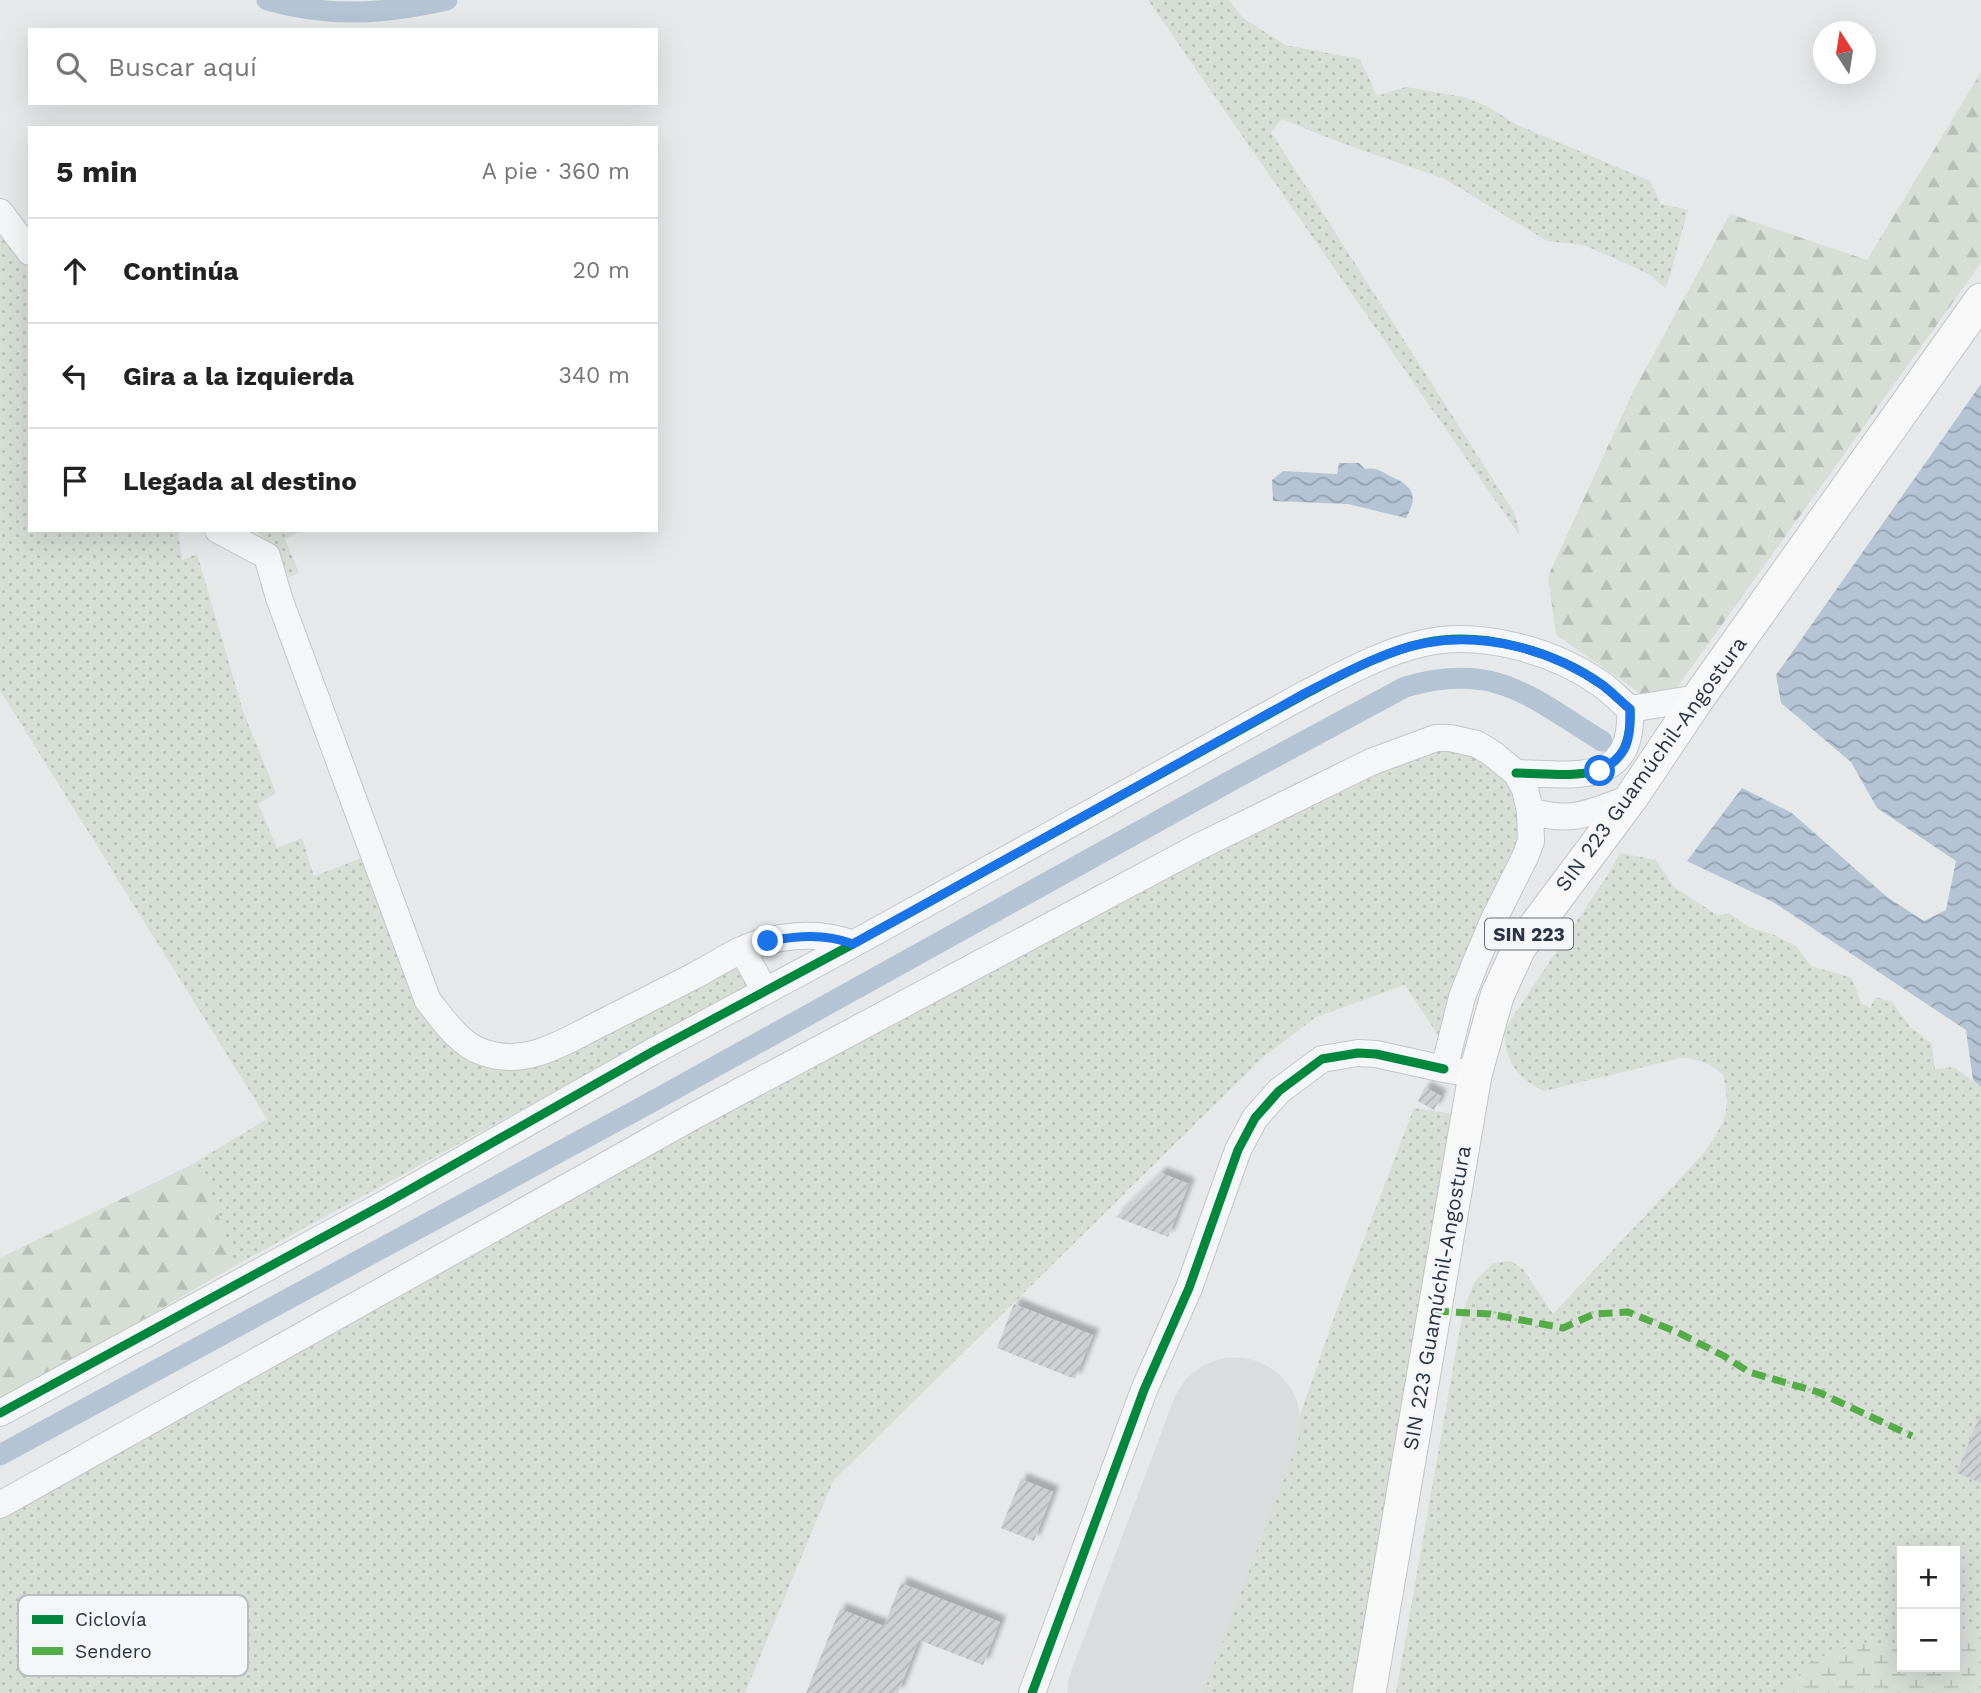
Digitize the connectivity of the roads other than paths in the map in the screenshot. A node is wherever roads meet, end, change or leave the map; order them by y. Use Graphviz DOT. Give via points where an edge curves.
graph roads {
  1 [pos="0,212"];
  2 [pos="28,249"];
  3 [pos="1981,300"];
  4 [pos="222,532"];
  5 [pos="1698,698"];
  6 [pos="1630,709"];
  7 [pos="1516,773"];
  8 [pos="1631,798"];
  9 [pos="1530,811"];
  10 [pos="853,944"];
  11 [pos="742,950"];
  12 [pos="765,991"];
  13 [pos="1460,1072"];
  14 [pos="0,1413"];
  15 [pos="0,1505"];
  16 [pos="1032,1693"];
  17 [pos="1369,1693"];
  1 -- 2 [label="street"];
  3 -- 5 [label="main road, SIN 223 Guamúchil-Angostura / SIN 223"];
  4 -- 11 [label="street" via="267,556 428,1001 459,1037 480,1051 507,1057 543,1053"];
  5 -- 6 [label="street"];
  5 -- 8 [label="main road, SIN 223 Guamúchil-Angostura / SIN 223"];
  6 -- 7 [label="street" via="1628,743 1617,761 1600,771"];
  6 -- 10 [label="street" via="1601,684 1551,658 1510,644 1468,639 1424,643 1307,692"];
  7 -- 9 [label="street"];
  7 -- 15 [label="street" via="1477,744 1436,738 1371,762 1287,802 692,1117"];
  8 -- 9 [label="street" via="1568,817"];
  8 -- 13 [label="main road, SIN 223 Guamúchil-Angostura / SIN 223" via="1519,948"];
  9 -- 13 [label="street" via="1531,841 1462,997"];
  10 -- 11 [label="street" via="831,937 794,936"];
  10 -- 12 [label="street"];
  11 -- 12 [label="street"];
  12 -- 14 [label="street"];
  13 -- 16 [label="street" via="1376,1054 1322,1059 1279,1091 1255,1118 1237,1150 1189,1288 1144,1390"];
  13 -- 17 [label="main road, SIN 223 Guamúchil-Angostura / SIN 223"];
}
